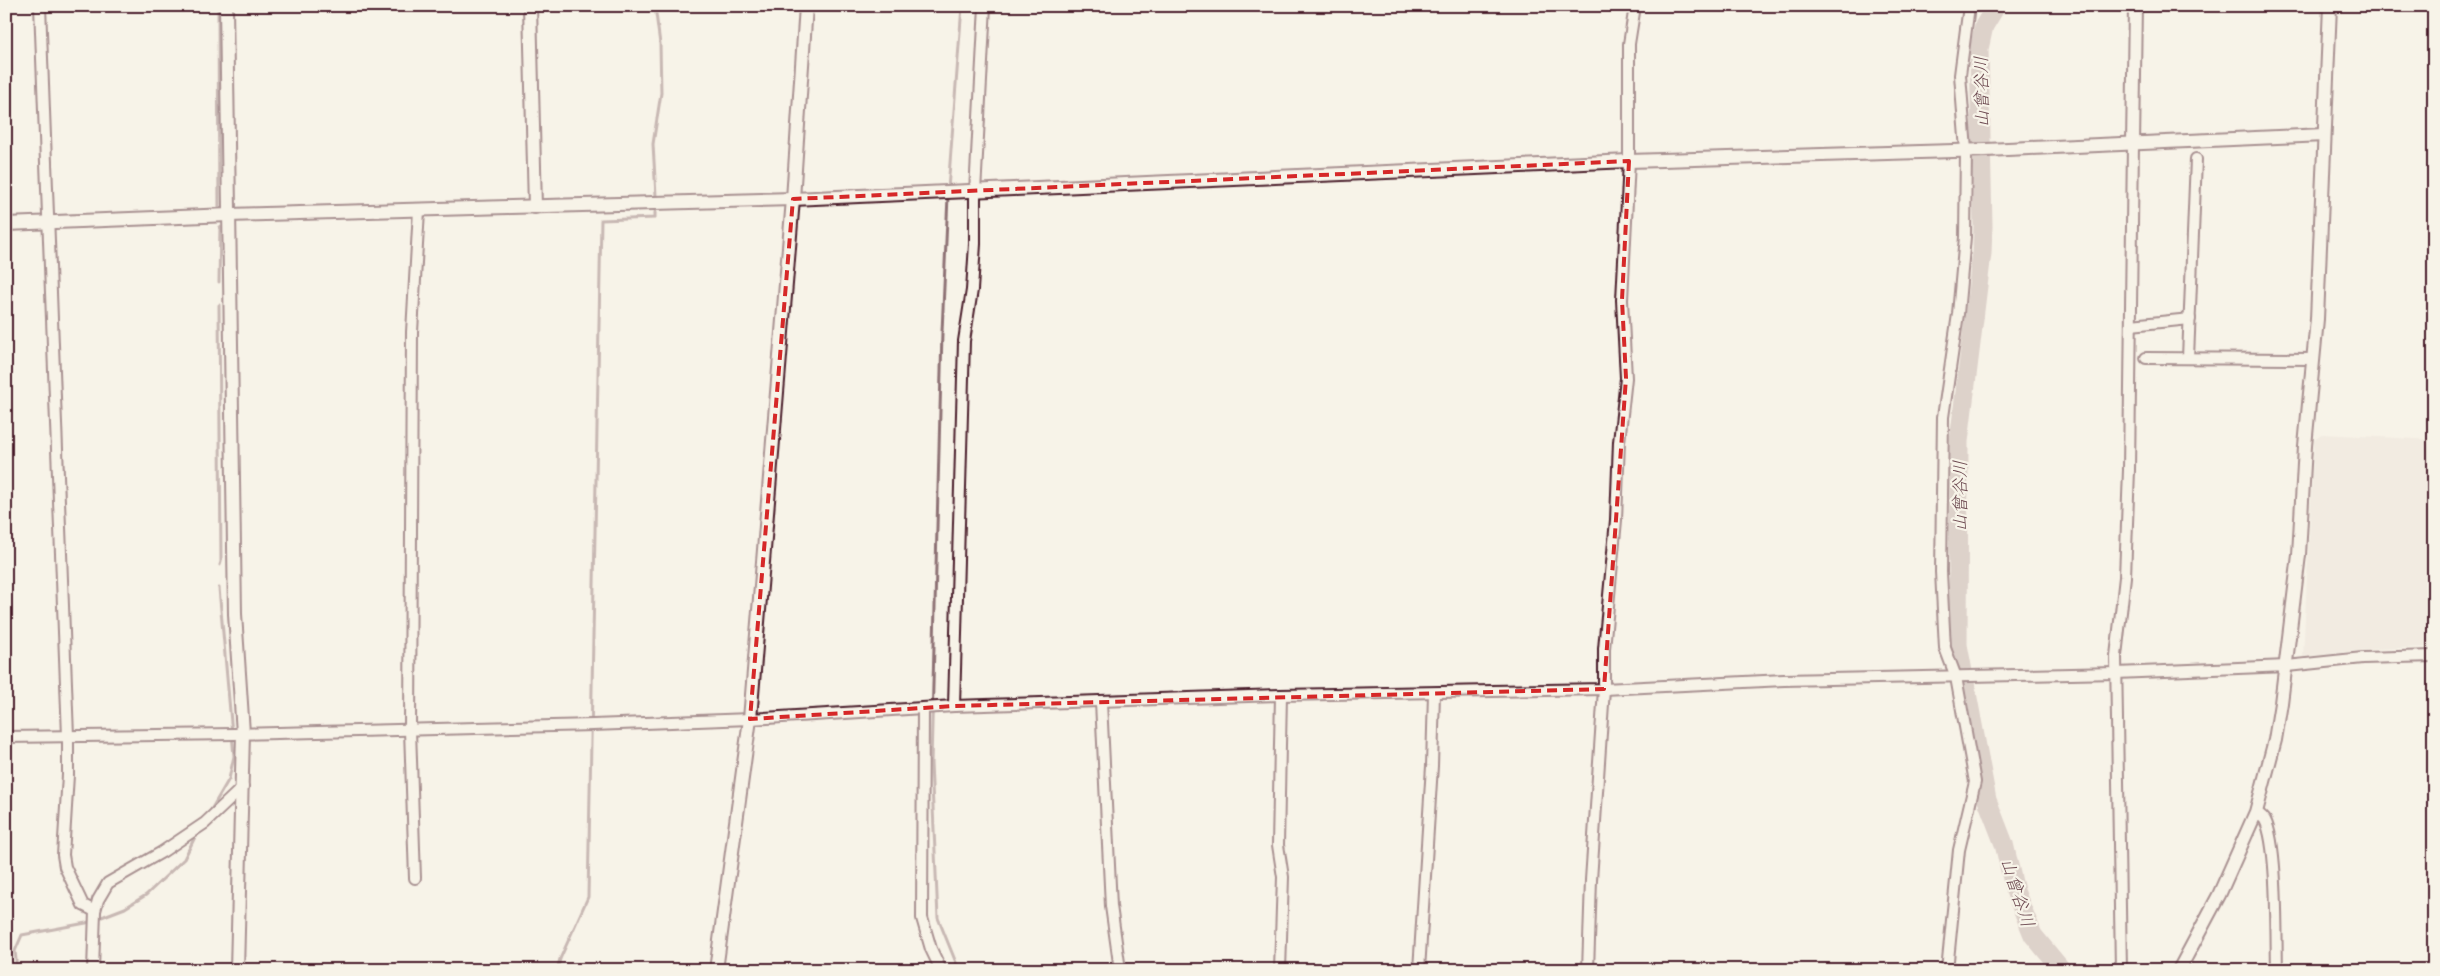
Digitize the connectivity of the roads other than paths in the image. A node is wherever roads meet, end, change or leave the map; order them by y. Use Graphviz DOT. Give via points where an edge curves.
graph roads {
  1 [pos="40,6"];
  2 [pos="226,6"];
  3 [pos="530,6"];
  4 [pos="806,6"];
  5 [pos="985,6"];
  6 [pos="1635,6"];
  7 [pos="1969,6"];
  8 [pos="2134,6"];
  9 [pos="2330,6"];
  10 [pos="2324,135"];
  11 [pos="2133,144"];
  12 [pos="1977,150"];
  13 [pos="2196,159"];
  14 [pos="1629,161"];
  15 [pos="975,192"];
  16 [pos="793,199"];
  17 [pos="535,207"];
  18 [pos="419,210"];
  19 [pos="229,215"];
  20 [pos="48,223"];
  21 [pos="6,224"];
  22 [pos="2190,318"];
  23 [pos="2131,324"];
  24 [pos="2146,358"];
  25 [pos="2188,358"];
  26 [pos="2313,359"];
  27 [pos="2434,656"];
  28 [pos="2287,666"];
  29 [pos="2116,673"];
  30 [pos="1961,677"];
  31 [pos="1604,689"];
  32 [pos="1434,694"];
  33 [pos="1281,695"];
  34 [pos="1101,702"];
  35 [pos="954,706"];
  36 [pos="923,708"];
  37 [pos="750,719"];
  38 [pos="410,730"];
  39 [pos="236,734"];
  40 [pos="68,736"];
  41 [pos="6,737"];
  42 [pos="243,787"];
  43 [pos="2256,812"];
  44 [pos="415,878"];
  45 [pos="95,917"];
  46 [pos="93,970"];
  47 [pos="237,970"];
  48 [pos="716,970"];
  49 [pos="941,970"];
  50 [pos="1120,970"];
  51 [pos="1280,970"];
  52 [pos="1419,970"];
  53 [pos="1588,970"];
  54 [pos="1947,970"];
  55 [pos="2121,970"];
  56 [pos="2179,970"];
  57 [pos="2277,970"];
  1 -- 20 [label="street"];
  2 -- 19 [label="street"];
  3 -- 17 [label="street"];
  4 -- 16 [label="street"];
  5 -- 15 [label="street"];
  6 -- 14 [label="street" via="1629,44"];
  7 -- 12 [label="street" via="1960,75"];
  8 -- 11 [label="street"];
  9 -- 10 [label="street"];
  10 -- 11 [label="street"];
  10 -- 26 [label="street"];
  11 -- 12 [label="street"];
  11 -- 23 [label="street"];
  12 -- 14 [label="street"];
  12 -- 30 [label="street" via="1943,417 1942,631 1945,648"];
  13 -- 22 [label="street"];
  14 -- 15 [label="street"];
  14 -- 31 [label="street" via="1622,300 1626,378 1604,649"];
  15 -- 16 [label="street"];
  15 -- 35 [label="street" via="972,290 964,341"];
  16 -- 17 [label="street"];
  16 -- 37 [label="street"];
  17 -- 18 [label="street"];
  18 -- 19 [label="street"];
  18 -- 38 [label="street" via="412,332"];
  19 -- 20 [label="street"];
  19 -- 39 [label="street"];
  20 -- 21 [label="street"];
  20 -- 40 [label="street"];
  22 -- 23 [label="street"];
  22 -- 25 [label="street"];
  23 -- 29 [label="street" via="2125,577"];
  24 -- 25 [label="street"];
  25 -- 26 [label="street"];
  26 -- 28 [label="street" via="2304,446 2299,555"];
  27 -- 28 [label="street" via="2363,658"];
  28 -- 29 [label="street"];
  28 -- 43 [label="street" via="2275,740"];
  29 -- 30 [label="street"];
  29 -- 55 [label="street"];
  30 -- 31 [label="street" via="1784,680"];
  30 -- 54 [label="street" via="1975,782 1960,844"];
  31 -- 32 [label="street"];
  31 -- 53 [label="street"];
  32 -- 33 [label="street"];
  32 -- 52 [label="street"];
  33 -- 34 [label="street"];
  33 -- 51 [label="street" via="1278,845 1283,877"];
  34 -- 35 [label="street"];
  34 -- 50 [label="street" via="1111,906"];
  35 -- 36 [label="street"];
  36 -- 37 [label="street"];
  36 -- 49 [label="street" via="922,918"];
  37 -- 38 [label="street"];
  37 -- 48 [label="street"];
  38 -- 39 [label="street"];
  38 -- 44 [label="street"];
  39 -- 40 [label="street"];
  39 -- 42 [label="street"];
  40 -- 41 [label="street"];
  40 -- 45 [label="street" via="64,861 83,905"];
  42 -- 45 [label="street" via="205,823 108,883"];
  42 -- 47 [label="street"];
  43 -- 56 [label="street"];
  43 -- 57 [label="street" via="2265,819 2270,839"];
  45 -- 46 [label="street"];
}
